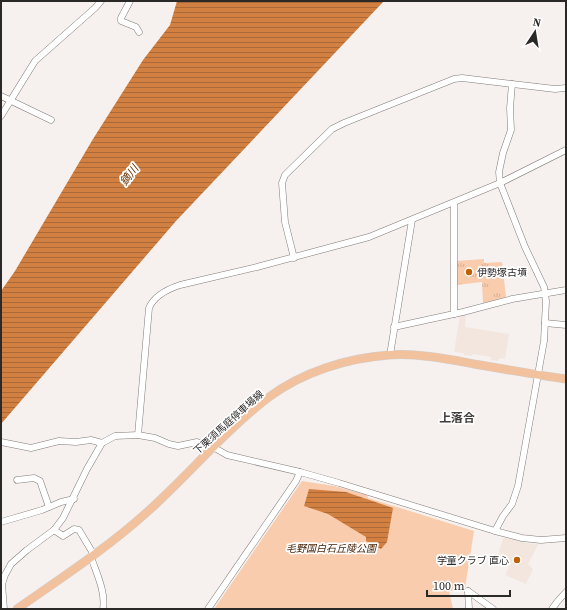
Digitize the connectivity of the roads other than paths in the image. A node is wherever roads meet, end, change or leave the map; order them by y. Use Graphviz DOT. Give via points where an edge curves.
graph roads {
  1 [pos="101,1"];
  2 [pos="130,1"];
  3 [pos="139,32"];
  4 [pos="512,84"];
  5 [pos="566,88"];
  6 [pos="1,96"];
  7 [pos="11,100"];
  8 [pos="1,116"];
  9 [pos="51,120"];
  10 [pos="566,150"];
  11 [pos="500,183"];
  12 [pos="454,203"];
  13 [pos="412,220"];
  14 [pos="294,258"];
  15 [pos="566,290"];
  16 [pos="545,294"];
  17 [pos="454,314"];
  18 [pos="545,323"];
  19 [pos="566,325"];
  20 [pos="394,327"];
  21 [pos="390,355"];
  22 [pos="538,375"];
  23 [pos="566,379"];
  24 [pos="138,435"];
  25 [pos="1,442"];
  26 [pos="102,443"];
  27 [pos="213,447"];
  28 [pos="300,472"];
  29 [pos="17,480"];
  30 [pos="74,499"];
  31 [pos="49,507"];
  32 [pos="1,522"];
  33 [pos="54,530"];
  34 [pos="496,531"];
  35 [pos="566,538"];
  36 [pos="92,556"];
  37 [pos="566,592"];
  38 [pos="4,609"];
  39 [pos="17,609"];
  40 [pos="103,609"];
  41 [pos="208,609"];
  42 [pos="469,609"];
  43 [pos="493,609"];
  44 [pos="552,609"];
  1 -- 7 [label="street" via="35,61"];
  2 -- 3 [label="street" via="121,18"];
  4 -- 5 [label="street"];
  4 -- 11 [label="street" via="511,130 499,172"];
  4 -- 14 [label="street" via="454,79 332,129 283,178 285,222"];
  6 -- 7 [label="street"];
  7 -- 8 [label="street"];
  7 -- 9 [label="street"];
  10 -- 11 [label="street"];
  11 -- 12 [label="street"];
  11 -- 16 [label="street"];
  12 -- 13 [label="street"];
  12 -- 17 [label="street"];
  13 -- 14 [label="street" via="369,237"];
  13 -- 20 [label="street"];
  14 -- 24 [label="street" via="180,285 168,289 152,302 149,308"];
  15 -- 16 [label="street"];
  16 -- 17 [label="street"];
  16 -- 18 [label="street"];
  17 -- 20 [label="street"];
  18 -- 19 [label="street"];
  18 -- 22 [label="street"];
  20 -- 21 [label="street"];
  21 -- 22 [label="main road, 下栗須馬庭停車場線" via="438,358"];
  21 -- 27 [label="main road, 下栗須馬庭停車場線" via="344,362 294,381 270,396"];
  22 -- 23 [label="main road, 下栗須馬庭停車場線"];
  22 -- 34 [label="street" via="518,486 512,504"];
  24 -- 26 [label="street" via="115,436"];
  24 -- 27 [label="street" via="178,446 197,442"];
  25 -- 26 [label="street" via="31,448 59,441 91,440"];
  26 -- 30 [label="street"];
  27 -- 28 [label="street" via="234,457"];
  27 -- 36 [label="main road, 下栗須馬庭停車場線" via="144,514"];
  28 -- 34 [label="street"];
  28 -- 41 [label="street"];
  29 -- 31 [label="street" via="34,478 40,481"];
  30 -- 31 [label="street"];
  30 -- 33 [label="street"];
  31 -- 32 [label="street"];
  33 -- 36 [label="street" via="63,536 74,529 79,530"];
  33 -- 38 [label="street" via="11,564 2,584"];
  34 -- 35 [label="street" via="530,539"];
  36 -- 39 [label="main road, 下栗須馬庭停車場線"];
  36 -- 40 [label="street" via="103,595"];
  37 -- 44 [label="street"];
  42 -- 43 [label="street" via="468,591"];
}
